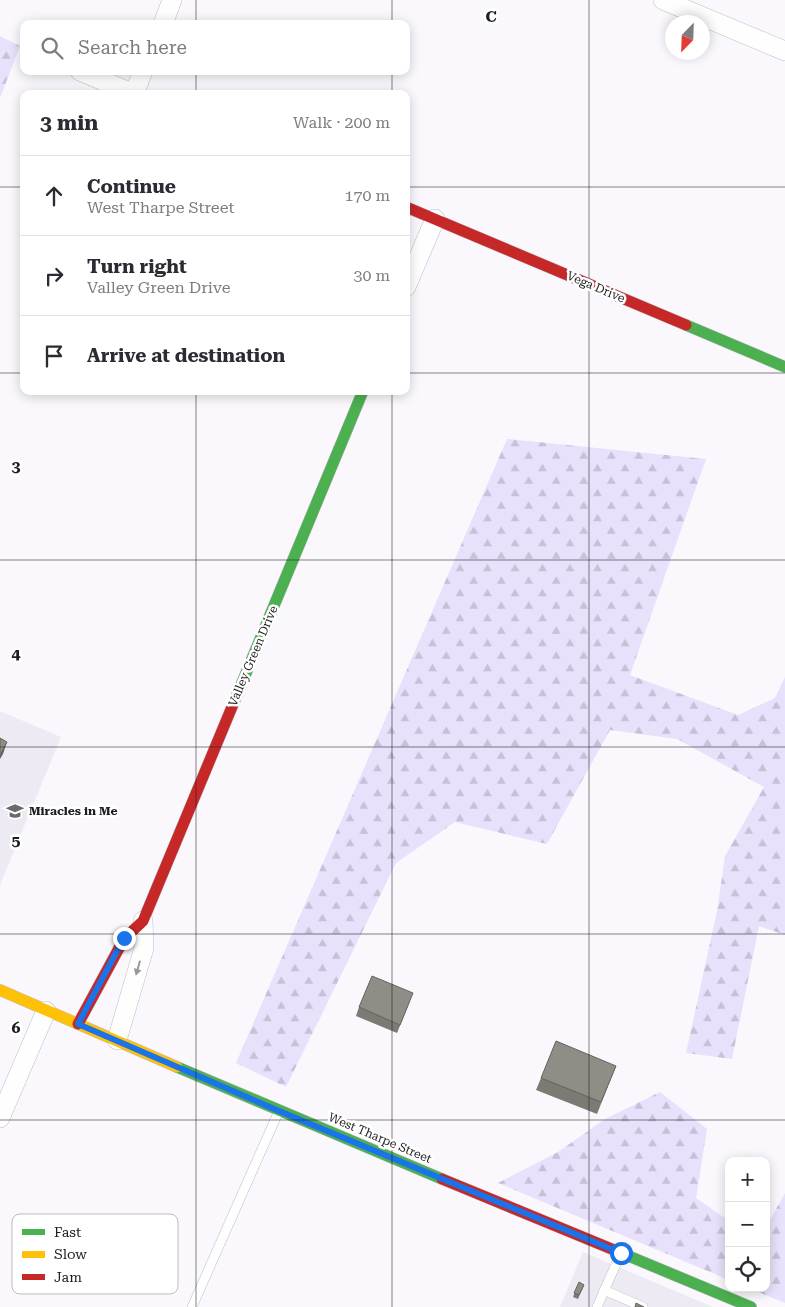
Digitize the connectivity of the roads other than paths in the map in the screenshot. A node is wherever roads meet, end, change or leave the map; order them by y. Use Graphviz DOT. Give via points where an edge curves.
graph roads {
  1 [pos="172,0"];
  2 [pos="663,0"];
  3 [pos="164,20"];
  4 [pos="785,50"];
  5 [pos="89,75"];
  6 [pos="141,75"];
  7 [pos="125,90"];
  8 [pos="136,90"];
  9 [pos="410,209"];
  10 [pos="435,219"];
  11 [pos="410,278"];
  12 [pos="785,367"];
  13 [pos="361,395"];
  14 [pos="143,920"];
  15 [pos="0,990"];
  16 [pos="46,1011"];
  17 [pos="78,1024"];
  18 [pos="117,1040"];
  19 [pos="279,1111"];
  20 [pos="0,1118"];
  21 [pos="621,1253"];
  22 [pos="604,1290"];
  23 [pos="729,1303"];
  24 [pos="192,1307"];
  25 [pos="597,1307"];
  26 [pos="643,1307"];
  27 [pos="752,1307"];
  1 -- 3 [label="street"];
  2 -- 4 [label="street"];
  5 -- 7 [label="street"];
  6 -- 8 [label="street"];
  9 -- 10 [label="street, Vega Drive"];
  10 -- 11 [label="street"];
  10 -- 12 [label="street, Vega Drive"];
  13 -- 14 [label="street, Valley Green Drive"];
  14 -- 17 [label="street, Valley Green Drive" via="124,938"];
  14 -- 18 [label="street, Valley Green Drive, one-way" via="144,948"];
  15 -- 16 [label="street, West Tharpe Street"];
  16 -- 17 [label="street, West Tharpe Street"];
  16 -- 20 [label="street"];
  17 -- 18 [label="street, West Tharpe Street"];
  18 -- 19 [label="street, West Tharpe Street"];
  19 -- 21 [label="street, West Tharpe Street"];
  19 -- 24 [label="lane"];
  21 -- 22 [label="lane"];
  21 -- 23 [label="street, West Tharpe Street"];
  22 -- 25 [label="lane"];
  22 -- 26 [label="lane"];
  23 -- 27 [label="street, West Tharpe Street"];
}
